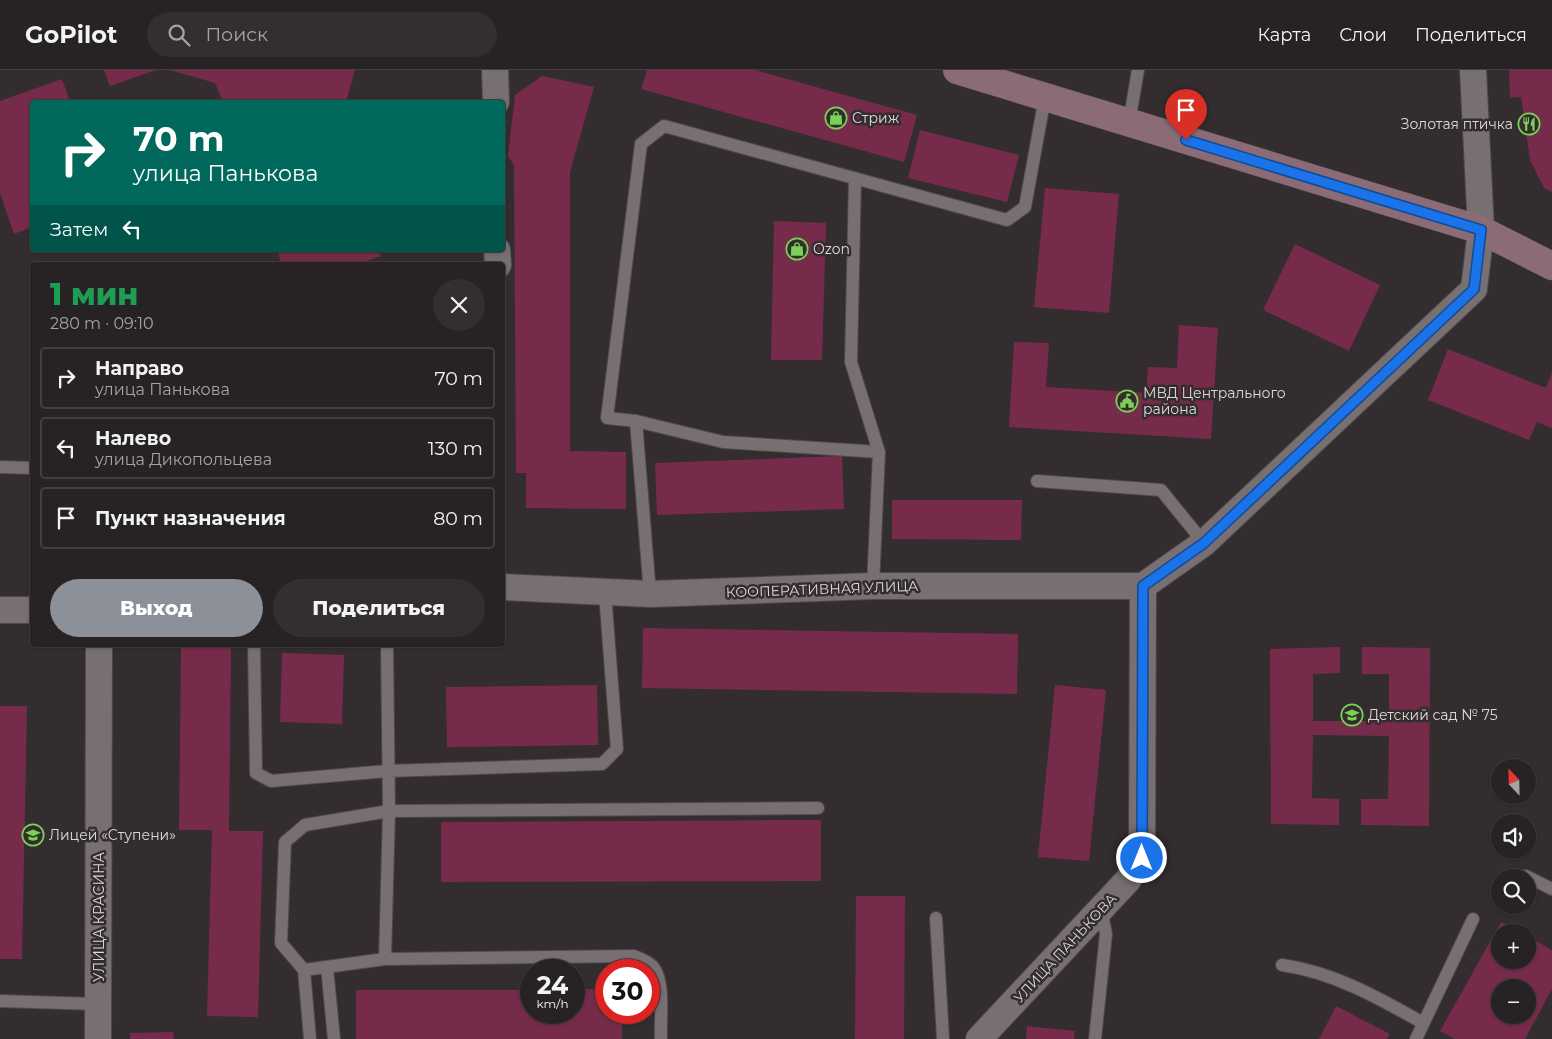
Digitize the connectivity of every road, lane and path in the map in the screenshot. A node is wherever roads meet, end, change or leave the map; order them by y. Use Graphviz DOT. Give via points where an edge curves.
graph roads {
  1 [pos="495,70"];
  2 [pos="1138,70"];
  3 [pos="1474,70"];
  4 [pos="970,72"];
  5 [pos="1045,97"];
  6 [pos="496,100"];
  7 [pos="1129,123"];
  8 [pos="855,178"];
  9 [pos="1481,230"];
  10 [pos="1552,266"];
  11 [pos="636,421"];
  12 [pos="879,452"];
  13 [pos="0,467"];
  14 [pos="30,468"];
  15 [pos="1037,480"];
  16 [pos="1204,543"];
  17 [pos="873,586"];
  18 [pos="1143,586"];
  19 [pos="505,588"];
  20 [pos="605,593"];
  21 [pos="650,594"];
  22 [pos="0,610"];
  23 [pos="30,610"];
  24 [pos="99,647"];
  25 [pos="254,647"];
  26 [pos="387,647"];
  27 [pos="387,771"];
  28 [pos="818,808"];
  29 [pos="389,811"];
  30 [pos="1536,881"];
  31 [pos="1552,889"];
  32 [pos="1101,909"];
  33 [pos="936,918"];
  34 [pos="1473,919"];
  35 [pos="385,959"];
  36 [pos="1282,965"];
  37 [pos="327,967"];
  38 [pos="304,970"];
  39 [pos="0,1001"];
  40 [pos="98,1004"];
  41 [pos="1423,1023"];
  42 [pos="98,1039"];
  43 [pos="310,1039"];
  44 [pos="334,1039"];
  45 [pos="661,1039"];
  46 [pos="943,1039"];
  47 [pos="979,1039"];
  48 [pos="1095,1039"];
  49 [pos="1416,1039"];
  1 -- 6 [label="street"];
  2 -- 7 [label="lane"];
  3 -- 9 [label="street"];
  4 -- 5 [label="main road"];
  5 -- 7 [label="main road"];
  5 -- 8 [label="lane" via="1025,207 1007,220"];
  7 -- 9 [label="main road"];
  8 -- 11 [label="lane" via="664,126 641,144 607,418"];
  8 -- 12 [label="lane" via="850,362"];
  9 -- 10 [label="main road"];
  9 -- 16 [label="street" via="1474,289"];
  11 -- 12 [label="lane" via="723,442"];
  11 -- 21 [label="lane"];
  12 -- 17 [label="lane"];
  13 -- 14 [label="lane"];
  15 -- 16 [label="lane" via="1162,490"];
  16 -- 18 [label="street"];
  17 -- 18 [label="street, КООПЕРАТИВНАЯ УЛИЦА"];
  17 -- 21 [label="street, КООПЕРАТИВНАЯ УЛИЦА"];
  18 -- 32 [label="street, УЛИЦА ПАНЬКОВА" via="1142,858 1128,880"];
  19 -- 20 [label="street, КООПЕРАТИВНАЯ УЛИЦА"];
  20 -- 21 [label="street, КООПЕРАТИВНАЯ УЛИЦА"];
  20 -- 27 [label="lane" via="617,749 602,764"];
  22 -- 23 [label="street"];
  24 -- 40 [label="street, УЛИЦА КРАСИНА"];
  25 -- 27 [label="lane" via="256,773 271,781"];
  26 -- 27 [label="lane"];
  27 -- 29 [label="lane"];
  28 -- 29 [label="lane"];
  29 -- 35 [label="lane"];
  29 -- 38 [label="lane" via="305,825 286,842 281,943"];
  30 -- 31 [label="lane"];
  32 -- 47 [label="street, УЛИЦА ПАНЬКОВА"];
  32 -- 48 [label="lane" via="1106,934"];
  33 -- 46 [label="lane"];
  34 -- 41 [label="lane"];
  35 -- 37 [label="lane"];
  35 -- 45 [label="lane" via="634,956 654,968 660,983"];
  36 -- 41 [label="lane" via="1304,968 1374,995"];
  37 -- 38 [label="lane"];
  37 -- 44 [label="lane"];
  38 -- 43 [label="lane"];
  39 -- 40 [label="lane"];
  40 -- 42 [label="street, УЛИЦА КРАСИНА"];
  41 -- 49 [label="lane"];
}
